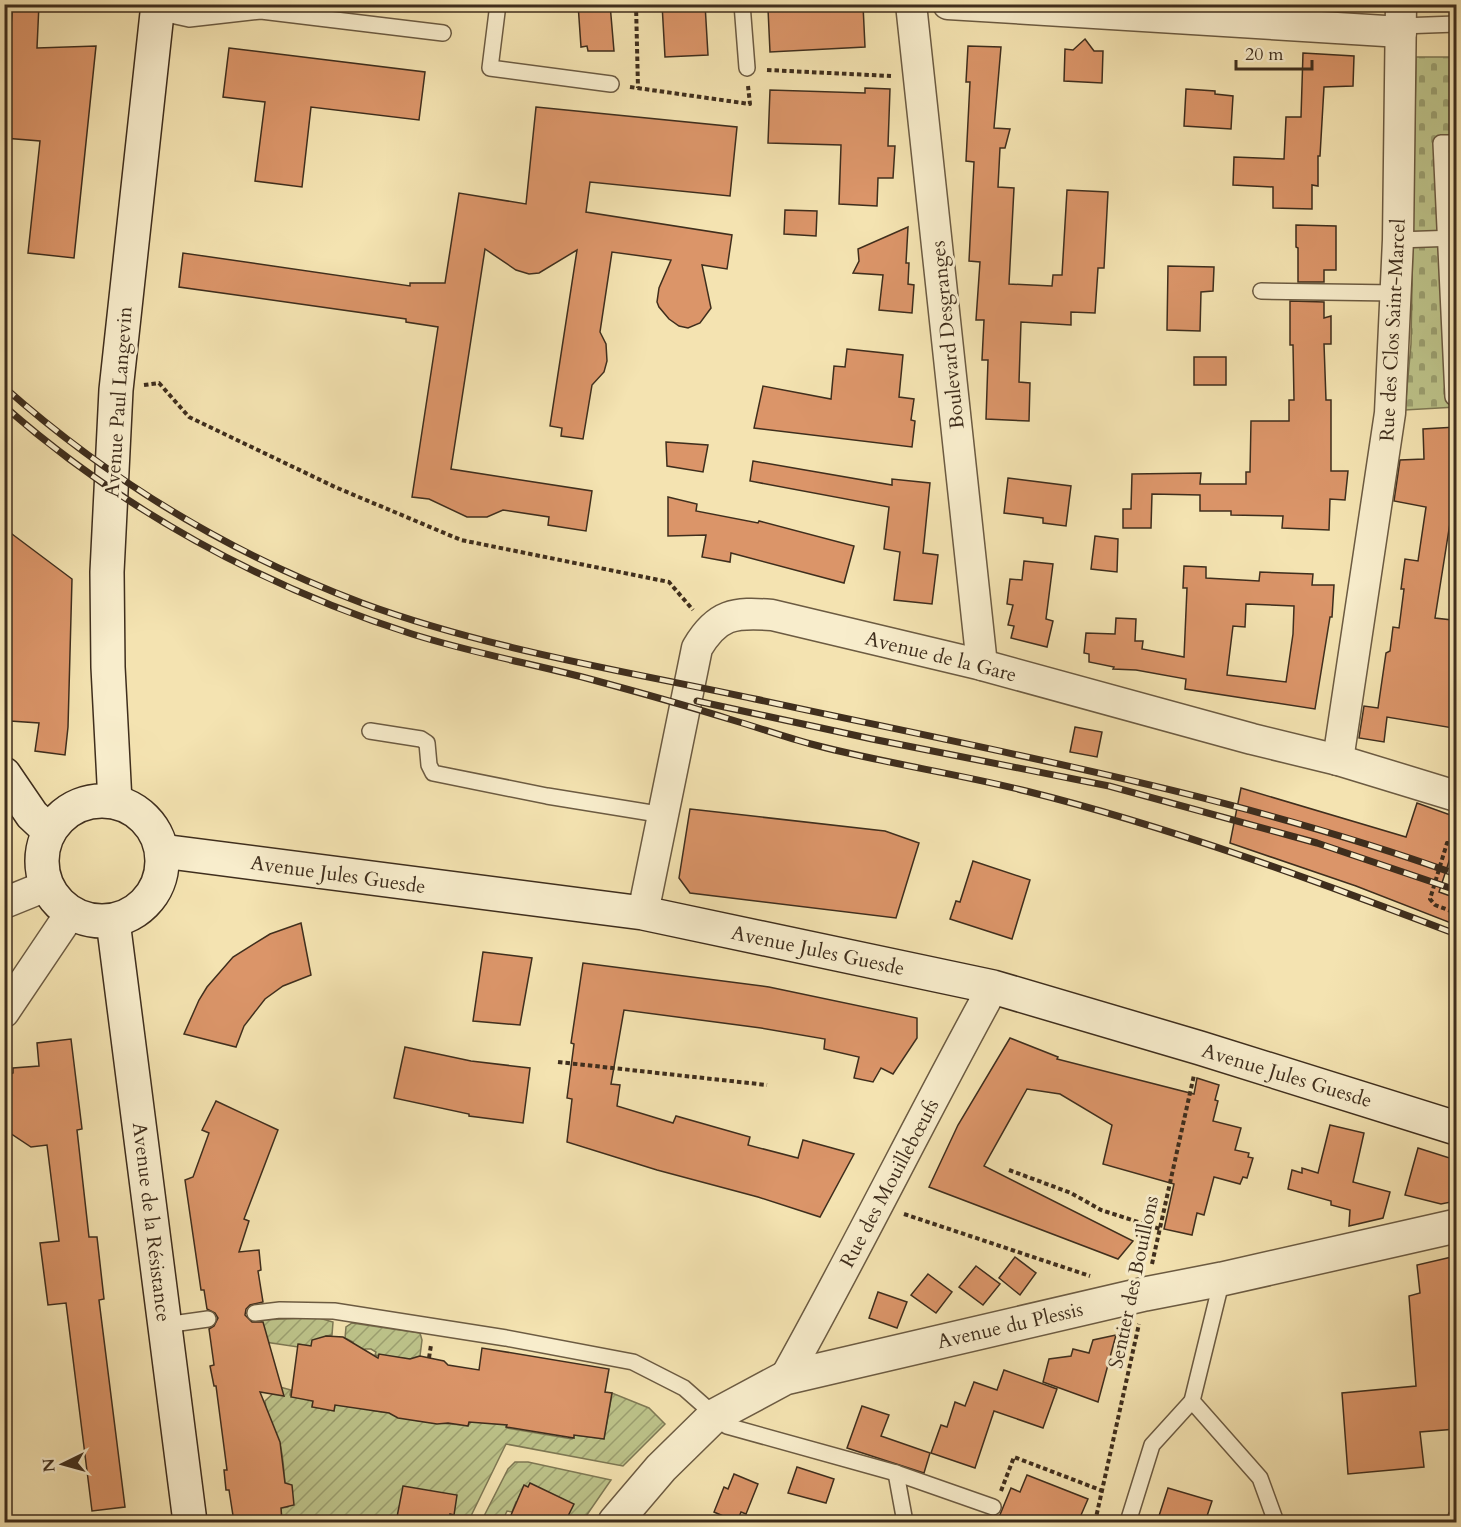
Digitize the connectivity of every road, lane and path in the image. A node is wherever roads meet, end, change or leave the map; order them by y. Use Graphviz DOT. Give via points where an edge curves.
graph roads {
  1 [pos="498,4"];
  2 [pos="636,4"];
  3 [pos="742,4"];
  4 [pos="916,4"];
  5 [pos="948,4"];
  6 [pos="911,5"];
  7 [pos="158,8"];
  8 [pos="1401,21"];
  9 [pos="1456,24"];
  10 [pos="443,33"];
  11 [pos="747,68"];
  12 [pos="771,70"];
  13 [pos="920,78"];
  14 [pos="611,84"];
  15 [pos="638,88"];
  16 [pos="750,104"];
  17 [pos="1456,143"];
  18 [pos="1451,239"];
  19 [pos="1398,240"];
  20 [pos="1261,291"];
  21 [pos="1396,293"];
  22 [pos="1453,327"];
  23 [pos="116,390"];
  24 [pos="1453,398"];
  25 [pos="709,629"];
  26 [pos="982,665"];
  27 [pos="370,731"];
  28 [pos="1338,760"];
  29 [pos="4,774"];
  30 [pos="1456,796"];
  31 [pos="115,802"];
  32 [pos="664,815"];
  33 [pos="49,831"];
  34 [pos="1456,846"];
  35 [pos="162,851"];
  36 [pos="46,886"];
  37 [pos="4,903"];
  38 [pos="643,913"];
  39 [pos="1456,913"];
  40 [pos="70,914"];
  41 [pos="113,921"];
  42 [pos="993,987"];
  43 [pos="4,1012"];
  44 [pos="1200,1048"];
  45 [pos="558,1062"];
  46 [pos="767,1085"];
  47 [pos="1456,1128"];
  48 [pos="1009,1170"];
  49 [pos="877,1206"];
  50 [pos="1456,1226"];
  51 [pos="1160,1229"];
  52 [pos="1100,1279"];
  53 [pos="1222,1279"];
  54 [pos="1145,1294"];
  55 [pos="255,1313"];
  56 [pos="208,1319"];
  57 [pos="165,1325"];
  58 [pos="785,1378"];
  59 [pos="1192,1401"];
  60 [pos="714,1416"];
  61 [pos="896,1473"];
  62 [pos="1103,1491"];
  63 [pos="993,1507"];
  64 [pos="1456,1517"];
  65 [pos="449,1521"];
  66 [pos="190,1522"];
  67 [pos="464,1522"];
  68 [pos="615,1522"];
  69 [pos="905,1522"];
  70 [pos="1095,1522"];
  71 [pos="1128,1522"];
  72 [pos="1276,1522"];
  73 [pos="1455,1522"];
  1 -- 14 [label="lane" via="490,68"];
  2 -- 15 [label="path"];
  3 -- 11 [label="lane"];
  4 -- 6 [label="street"];
  5 -- 8 [label="street"];
  6 -- 13 [label="street, Boulevard Desgranges"];
  7 -- 10 [label="lane" via="189,19 261,11"];
  7 -- 23 [label="main road, Avenue Paul Langevin"];
  8 -- 9 [label="lane"];
  8 -- 19 [label="street, Rue des Clos Saint-Marcel"];
  12 -- 13 [label="path"];
  13 -- 26 [label="street, Boulevard Desgranges"];
  14 -- 15 [label="path"];
  15 -- 16 [label="path"];
  17 -- 18 [label="lane" via="1441,143"];
  18 -- 19 [label="lane"];
  18 -- 22 [label="lane"];
  19 -- 21 [label="street, Rue des Clos Saint-Marcel"];
  20 -- 21 [label="lane"];
  21 -- 28 [label="street, Rue des Clos Saint-Marcel" via="1390,413"];
  22 -- 24 [label="lane"];
  23 -- 25 [label="path" via="159,383 189,417 335,487 461,540 669,582"];
  23 -- 31 [label="main road, Avenue Paul Langevin" via="107,572"];
  25 -- 26 [label="street, Avenue de la Gare" via="726,618 748,613 772,615"];
  25 -- 32 [label="street" via="697,648"];
  26 -- 28 [label="street, Avenue de la Gare"];
  27 -- 32 [label="lane" via="427,743 433,773"];
  28 -- 30 [label="street, Avenue de la Gare"];
  29 -- 33 [label="main road" via="32,815"];
  31 -- 33 [label="main road" via="96,800 77,805"];
  31 -- 35 [label="main road" via="146,819"];
  32 -- 38 [label="street"];
  33 -- 36 [label="main road" via="42,848 41,868"];
  34 -- 39 [label="path" via="1447,843 1430,899"];
  35 -- 38 [label="main road, Avenue Jules Guesde"];
  35 -- 41 [label="main road" via="162,870 146,903 131,915"];
  36 -- 37 [label="street"];
  36 -- 40 [label="main road"];
  38 -- 42 [label="main road, Avenue Jules Guesde"];
  40 -- 41 [label="main road" via="99,922"];
  40 -- 43 [label="street"];
  41 -- 57 [label="main road, Avenue de la Résistance"];
  42 -- 44 [label="main road, Avenue Jules Guesde"];
  42 -- 49 [label="street, Rue des Mouillebœufs"];
  44 -- 47 [label="main road, Avenue Jules Guesde"];
  44 -- 51 [label="path, Sentier des Bouillons"];
  45 -- 46 [label="path"];
  48 -- 51 [label="path" via="1071,1193 1101,1210"];
  49 -- 52 [label="path"];
  49 -- 58 [label="street, Rue des Mouillebœufs"];
  50 -- 53 [label="main road, Avenue du Plessis"];
  51 -- 54 [label="path, Sentier des Bouillons"];
  53 -- 54 [label="main road, Avenue du Plessis"];
  53 -- 59 [label="lane"];
  54 -- 58 [label="main road, Avenue du Plessis"];
  54 -- 62 [label="path, Sentier des Bouillons"];
  55 -- 60 [label="lane" via="334,1311 633,1362 684,1388"];
  56 -- 57 [label="lane"];
  57 -- 66 [label="main road, Avenue de la Résistance"];
  58 -- 60 [label="main road, Avenue du Plessis"];
  59 -- 71 [label="lane" via="1152,1445"];
  59 -- 72 [label="lane" via="1260,1478"];
  60 -- 61 [label="lane" via="727,1426"];
  60 -- 68 [label="main road, Avenue du Plessis" via="661,1468"];
  61 -- 63 [label="lane"];
  61 -- 69 [label="lane"];
  62 -- 63 [label="path" via="1014,1457"];
  62 -- 70 [label="path, Sentier des Bouillons"];
  64 -- 73 [label="lane"];
  65 -- 67 [label="path"];
}
